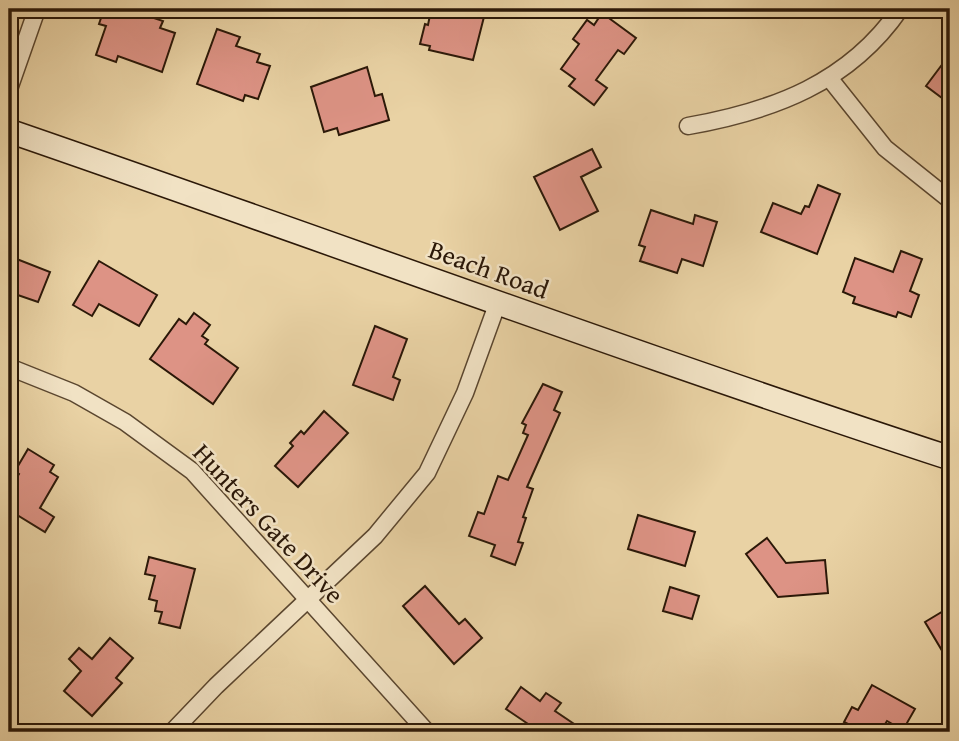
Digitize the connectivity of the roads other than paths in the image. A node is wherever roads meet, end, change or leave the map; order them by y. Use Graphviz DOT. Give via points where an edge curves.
graph roads {
  1 [pos="37,9"];
  2 [pos="900,9"];
  3 [pos="830,79"];
  4 [pos="9,89"];
  5 [pos="688,126"];
  6 [pos="9,131"];
  7 [pos="950,200"];
  8 [pos="498,302"];
  9 [pos="9,367"];
  10 [pos="950,458"];
  11 [pos="309,599"];
  12 [pos="172,732"];
  13 [pos="427,732"];
  1 -- 4 [label="street"];
  2 -- 3 [label="street" via="871,44"];
  3 -- 5 [label="street" via="756,112"];
  3 -- 7 [label="street" via="885,148"];
  6 -- 8 [label="street, Beach Road"];
  8 -- 10 [label="street, Beach Road"];
  8 -- 11 [label="street" via="465,393 427,473 375,536"];
  9 -- 11 [label="street, Hunters Gate Drive" via="74,393 165,450 212,491"];
  11 -- 12 [label="street"];
  11 -- 13 [label="street, Hunters Gate Drive"];
}
